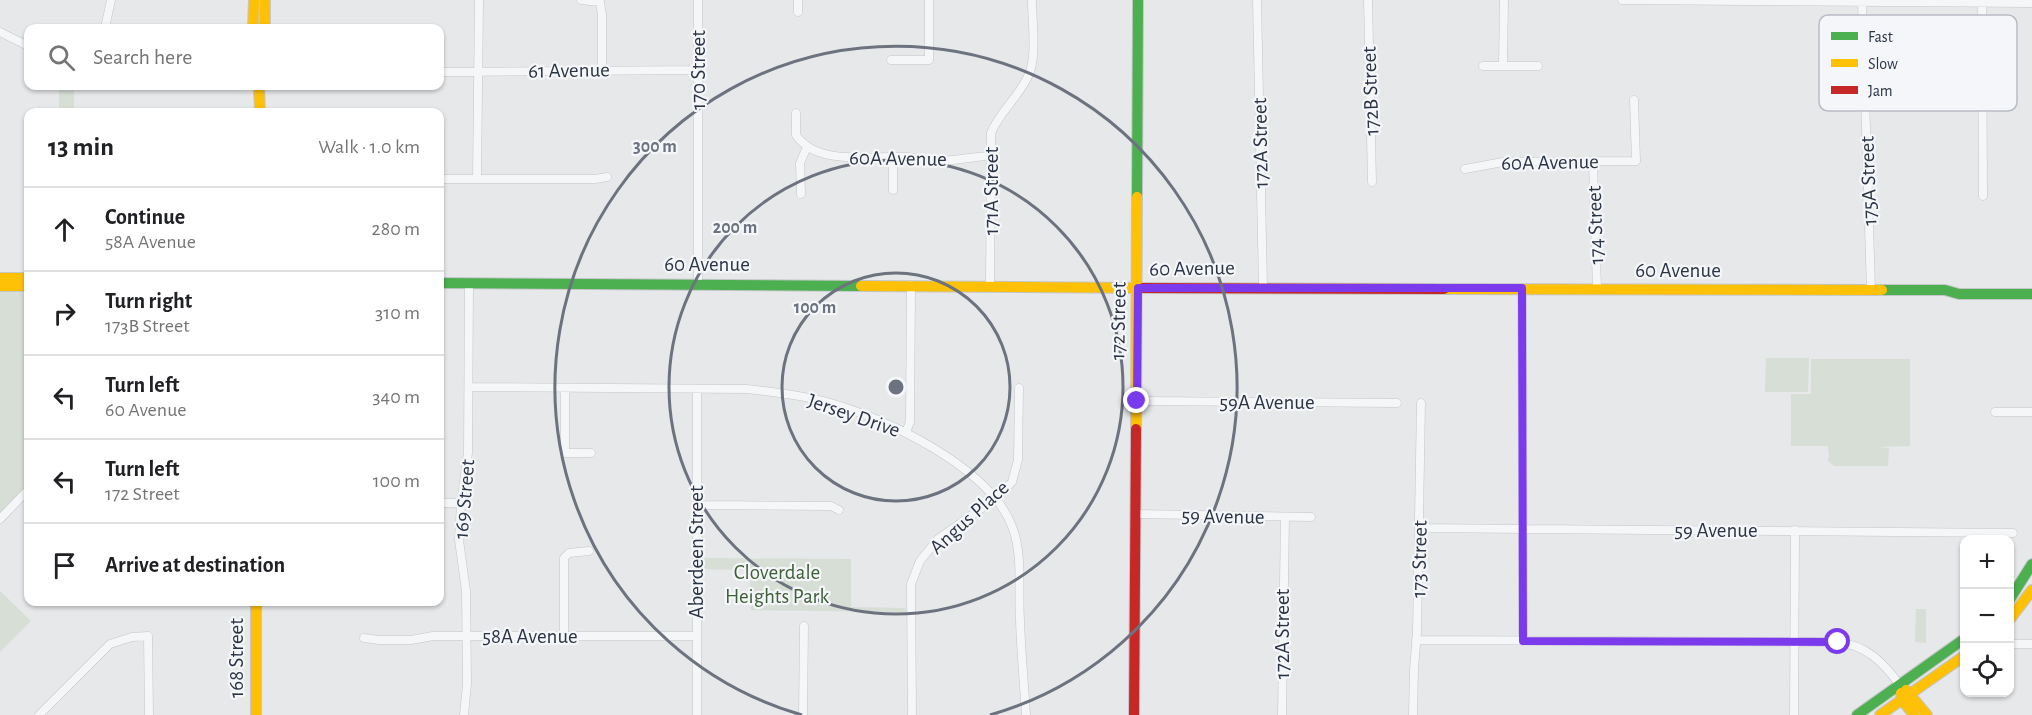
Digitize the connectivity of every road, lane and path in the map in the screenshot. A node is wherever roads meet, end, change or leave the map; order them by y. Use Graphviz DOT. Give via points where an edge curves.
graph roads {
  1 [pos="111,0"];
  2 [pos="254,0"];
  3 [pos="259,0"];
  4 [pos="265,0"];
  5 [pos="479,0"];
  6 [pos="580,0"];
  7 [pos="698,0"];
  8 [pos="798,0"];
  9 [pos="929,0"];
  10 [pos="1032,0"];
  11 [pos="1138,0"];
  12 [pos="1257,0"];
  13 [pos="1368,0"];
  14 [pos="1504,0"];
  15 [pos="1622,0"];
  16 [pos="1862,1"];
  17 [pos="1982,2"];
  18 [pos="2032,3"];
  19 [pos="798,12"];
  20 [pos="106,24"];
  21 [pos="253,24"];
  22 [pos="259,24"];
  23 [pos="265,24"];
  24 [pos="0,32"];
  25 [pos="24,44"];
  26 [pos="891,60"];
  27 [pos="1503,65"];
  28 [pos="1483,66"];
  29 [pos="1538,66"];
  30 [pos="602,69"];
  31 [pos="698,70"];
  32 [pos="444,72"];
  33 [pos="478,72"];
  34 [pos="253,90"];
  35 [pos="259,90"];
  36 [pos="265,90"];
  37 [pos="1634,100"];
  38 [pos="253,108"];
  39 [pos="260,108"];
  40 [pos="264,108"];
  41 [pos="1865,111"];
  42 [pos="1983,111"];
  43 [pos="796,112"];
  44 [pos="807,147"];
  45 [pos="991,156"];
  46 [pos="893,157"];
  47 [pos="1593,162"];
  48 [pos="1465,169"];
  49 [pos="607,177"];
  50 [pos="444,179"];
  51 [pos="477,179"];
  52 [pos="1372,182"];
  53 [pos="893,190"];
  54 [pos="801,194"];
  55 [pos="1983,196"];
  56 [pos="0,278"];
  57 [pos="24,278"];
  58 [pos="444,283"];
  59 [pos="469,283"];
  60 [pos="698,284"];
  61 [pos="911,285"];
  62 [pos="0,286"];
  63 [pos="24,286"];
  64 [pos="990,286"];
  65 [pos="2032,286"];
  66 [pos="1263,287"];
  67 [pos="1138,288"];
  68 [pos="1522,288"];
  69 [pos="1597,289"];
  70 [pos="1871,290"];
  71 [pos="1945,291"];
  72 [pos="2032,294"];
  73 [pos="470,387"];
  74 [pos="565,388"];
  75 [pos="1019,388"];
  76 [pos="697,389"];
  77 [pos="1137,401"];
  78 [pos="1397,403"];
  79 [pos="1421,403"];
  80 [pos="1995,412"];
  81 [pos="2032,412"];
  82 [pos="906,432"];
  83 [pos="591,453"];
  84 [pos="24,494"];
  85 [pos="996,498"];
  86 [pos="444,503"];
  87 [pos="461,503"];
  88 [pos="696,505"];
  89 [pos="839,510"];
  90 [pos="1136,514"];
  91 [pos="1285,517"];
  92 [pos="1311,517"];
  93 [pos="0,519"];
  94 [pos="1419,528"];
  95 [pos="1522,529"];
  96 [pos="1795,530"];
  97 [pos="2013,533"];
  98 [pos="589,551"];
  99 [pos="2032,564"];
  100 [pos="2032,590"];
  101 [pos="2014,594"];
  102 [pos="256,606"];
  103 [pos="2014,614"];
  104 [pos="804,626"];
  105 [pos="564,635"];
  106 [pos="466,636"];
  107 [pos="696,636"];
  108 [pos="364,638"];
  109 [pos="1416,640"];
  110 [pos="1523,641"];
  111 [pos="1794,641"];
  112 [pos="1960,642"];
  113 [pos="2014,644"];
  114 [pos="2032,644"];
  115 [pos="1960,659"];
  116 [pos="1899,684"];
  117 [pos="1906,697"];
  118 [pos="39,715"];
  119 [pos="148,715"];
  120 [pos="256,715"];
  121 [pos="464,715"];
  122 [pos="697,715"];
  123 [pos="803,715"];
  124 [pos="912,715"];
  125 [pos="1026,715"];
  126 [pos="1134,715"];
  127 [pos="1282,715"];
  128 [pos="1413,715"];
  129 [pos="1794,715"];
  130 [pos="1857,715"];
  131 [pos="1880,715"];
  132 [pos="1914,715"];
  133 [pos="1927,715"];
  1 -- 20 [label="street"];
  2 -- 21 [label="main road"];
  3 -- 22 [label="main road"];
  4 -- 23 [label="main road"];
  5 -- 33 [label="street"];
  6 -- 30 [label="street" via="600,2"];
  7 -- 31 [label="street, 170 Street"];
  8 -- 19 [label="street"];
  9 -- 26 [label="street" via="929,60"];
  10 -- 45 [label="street, 171A Street" via="1031,68 996,121 991,133"];
  11 -- 67 [label="main road, 172 Street"];
  12 -- 66 [label="street, 172A Street"];
  13 -- 52 [label="street, 172B Street"];
  14 -- 27 [label="street"];
  15 -- 16 [label="street"];
  16 -- 17 [label="street"];
  17 -- 18 [label="street"];
  24 -- 25 [label="street"];
  27 -- 28 [label="street"];
  27 -- 29 [label="street"];
  30 -- 31 [label="street, 61 Avenue"];
  30 -- 33 [label="street, 61 Avenue"];
  31 -- 60 [label="street, 170 Street"];
  32 -- 33 [label="street, 61 Avenue"];
  33 -- 51 [label="street"];
  34 -- 38 [label="main road"];
  35 -- 39 [label="main road"];
  36 -- 40 [label="main road"];
  37 -- 47 [label="street, 60A Avenue" via="1636,161"];
  41 -- 70 [label="street, 175A Street"];
  42 -- 55 [label="street"];
  43 -- 44 [label="street" via="796,135"];
  44 -- 46 [label="street, 60A Avenue" via="840,157"];
  44 -- 54 [label="street" via="800,163"];
  45 -- 46 [label="street, 60A Avenue" via="937,162"];
  45 -- 64 [label="street, 171A Street"];
  46 -- 53 [label="street"];
  47 -- 48 [label="street, 60A Avenue" via="1503,162"];
  47 -- 69 [label="street, 174 Street"];
  49 -- 51 [label="street"];
  50 -- 51 [label="street"];
  56 -- 57 [label="main road"];
  58 -- 59 [label="main road, 60 Avenue"];
  59 -- 60 [label="main road, 60 Avenue"];
  59 -- 73 [label="street, 169 Street"];
  60 -- 61 [label="main road, 60 Avenue"];
  61 -- 64 [label="main road, 60 Avenue"];
  61 -- 82 [label="street" via="910,422"];
  62 -- 63 [label="main road"];
  64 -- 67 [label="main road, 60 Avenue"];
  65 -- 71 [label="main road, 60 Avenue" via="1960,287"];
  66 -- 67 [label="main road, 60 Avenue"];
  66 -- 68 [label="main road, 60 Avenue"];
  67 -- 77 [label="main road, 172 Street"];
  68 -- 69 [label="main road, 60 Avenue"];
  68 -- 95 [label="street"];
  69 -- 70 [label="main road, 60 Avenue"];
  70 -- 71 [label="main road, 60 Avenue"];
  71 -- 72 [label="main road, 60 Avenue"];
  73 -- 74 [label="street, Jersey Drive"];
  73 -- 87 [label="street, 169 Street" via="468,453"];
  74 -- 76 [label="street, Jersey Drive"];
  74 -- 83 [label="street" via="565,453"];
  75 -- 85 [label="street, Angus Place" via="1018,460 1011,482"];
  76 -- 82 [label="street, Jersey Drive" via="747,389 806,397"];
  76 -- 88 [label="street, Aberdeen Street"];
  77 -- 78 [label="street, 59A Avenue"];
  77 -- 90 [label="main road, 172 Street"];
  79 -- 94 [label="street, 173 Street"];
  80 -- 81 [label="street"];
  82 -- 85 [label="street, Jersey Drive" via="959,466"];
  84 -- 93 [label="street"];
  85 -- 124 [label="street, Angus Place" via="938,539 920,561 911,584"];
  85 -- 125 [label="street, Jersey Drive" via="1013,529 1018,558"];
  86 -- 87 [label="street"];
  87 -- 106 [label="street, 169 Street" via="459,540 465,576"];
  88 -- 89 [label="street" via="831,506"];
  88 -- 107 [label="street, Aberdeen Street"];
  90 -- 91 [label="street, 59 Avenue"];
  90 -- 126 [label="main road, 172 Street"];
  91 -- 92 [label="street, 59 Avenue"];
  91 -- 127 [label="street, 172A Street"];
  94 -- 95 [label="street, 59 Avenue"];
  94 -- 109 [label="street, 173 Street"];
  95 -- 96 [label="street, 59 Avenue"];
  95 -- 110 [label="street"];
  96 -- 97 [label="street, 59 Avenue"];
  96 -- 111 [label="street"];
  98 -- 105 [label="street" via="564,558"];
  99 -- 101 [label="main road"];
  100 -- 103 [label="main road"];
  102 -- 120 [label="main road, 168 Street"];
  104 -- 123 [label="street"];
  105 -- 106 [label="street, 58A Avenue"];
  105 -- 107 [label="street, 58A Avenue"];
  106 -- 108 [label="street, 58A Avenue"];
  106 -- 121 [label="street, 169 Street"];
  107 -- 122 [label="street, Aberdeen Street"];
  109 -- 110 [label="street"];
  109 -- 128 [label="street, 173 Street"];
  110 -- 111 [label="street"];
  111 -- 116 [label="street" via="1838,642 1866,650 1883,663"];
  111 -- 129 [label="street"];
  112 -- 116 [label="main road"];
  113 -- 114 [label="street"];
  115 -- 117 [label="main road"];
  116 -- 117 [label="main road"];
  116 -- 130 [label="main road"];
  117 -- 131 [label="main road"];
  117 -- 132 [label="main road"];
  117 -- 133 [label="main road"];
  118 -- 119 [label="street" via="110,644 148,636"];
}
